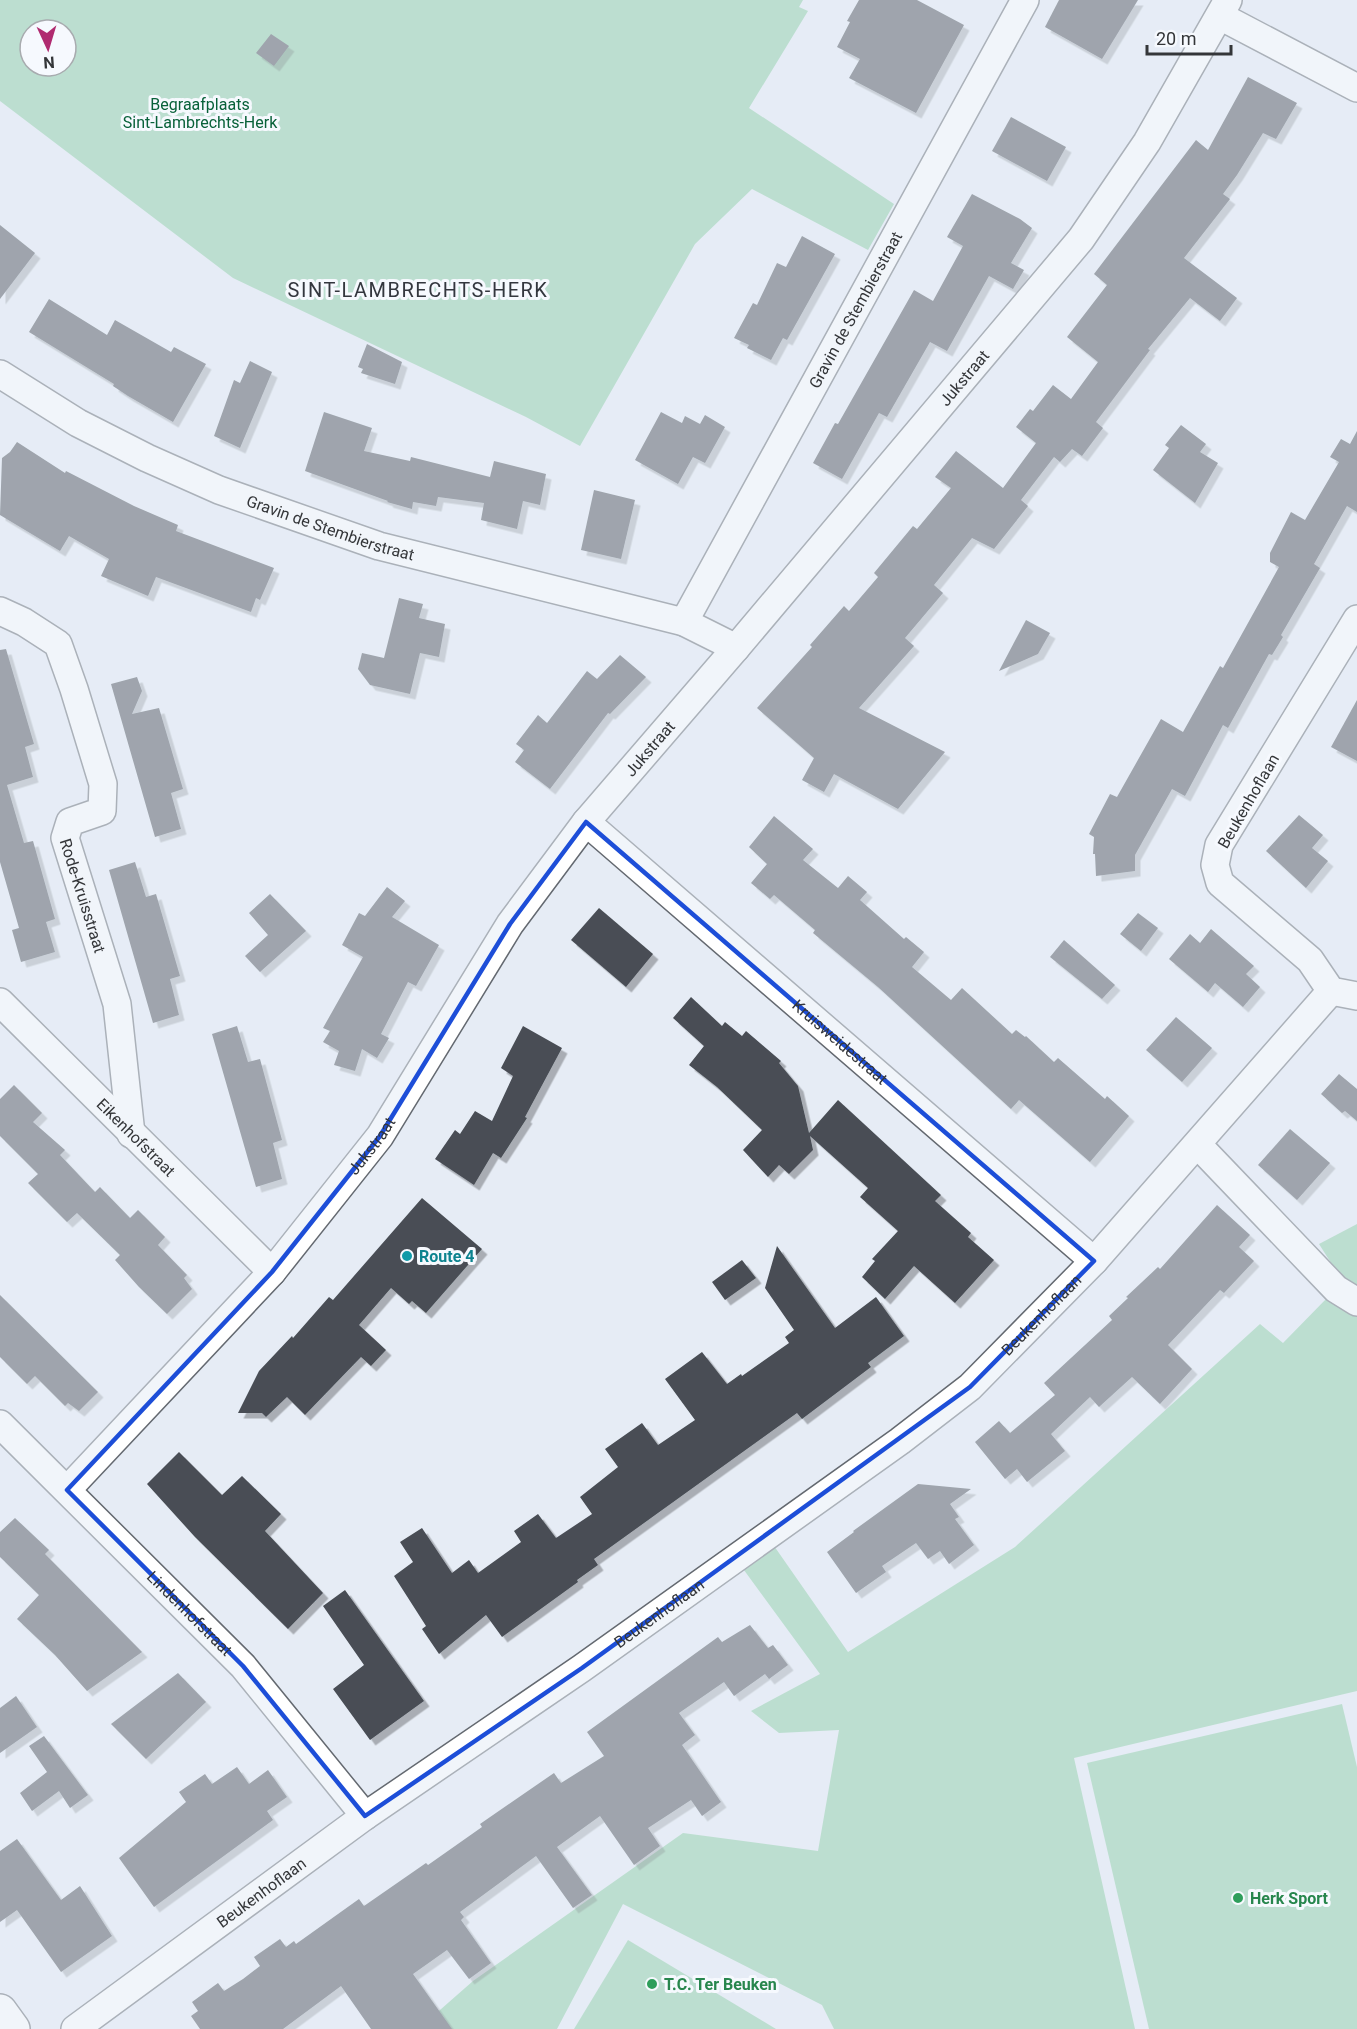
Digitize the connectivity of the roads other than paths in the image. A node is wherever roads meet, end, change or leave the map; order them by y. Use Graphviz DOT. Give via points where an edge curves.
graph roads {
  1 [pos="1025,0"];
  2 [pos="1224,8"];
  3 [pos="1357,88"];
  4 [pos="0,374"];
  5 [pos="0,611"];
  6 [pos="1357,619"];
  7 [pos="684,622"];
  8 [pos="736,648"];
  9 [pos="586,822"];
  10 [pos="1344,994"];
  11 [pos="0,1002"];
  12 [pos="131,1134"];
  13 [pos="1197,1145"];
  14 [pos="1094,1261"];
  15 [pos="272,1272"];
  16 [pos="1357,1302"];
  17 [pos="0,1424"];
  18 [pos="67,1490"];
  19 [pos="365,1816"];
  20 [pos="0,2011"];
  21 [pos="13,2029"];
  22 [pos="75,2029"];
  1 -- 7 [label="street, Gravin de Stembierstraat"];
  2 -- 3 [label="street"];
  2 -- 8 [label="street, Jukstraat" via="1147,142 1081,239"];
  4 -- 7 [label="street, Gravin de Stembierstraat" via="78,423 147,458 281,513 378,546"];
  5 -- 12 [label="street, Rode-Kruisstraat" via="58,644 103,784 102,811 70,822 65,838 117,1004"];
  6 -- 10 [label="street, Beukenhoflaan" via="1219,845 1215,865 1220,884"];
  7 -- 8 [label="street, Gravin de Stembierstraat"];
  8 -- 9 [label="street, Jukstraat"];
  9 -- 14 [label="street, Kruisweidestraat"];
  9 -- 15 [label="street, Jukstraat" via="510,924 380,1136"];
  10 -- 13 [label="street, Beukenhoflaan"];
  11 -- 12 [label="street, Eikenhofstraat"];
  12 -- 15 [label="street, Eikenhofstraat"];
  13 -- 14 [label="street, Beukenhoflaan"];
  13 -- 16 [label="street" via="1336,1289"];
  14 -- 19 [label="street, Beukenhoflaan" via="962,1394 591,1661"];
  15 -- 18 [label="street, Jukstraat"];
  17 -- 18 [label="street, Lindenhofstraat"];
  18 -- 19 [label="street, Lindenhofstraat" via="243,1666"];
  19 -- 22 [label="street, Beukenhoflaan"];
  20 -- 21 [label="street"];
}
